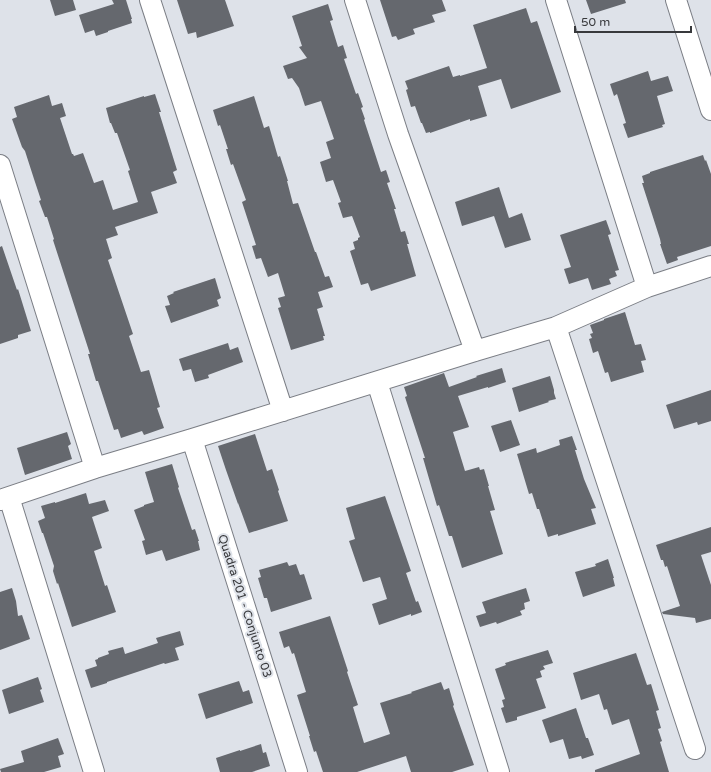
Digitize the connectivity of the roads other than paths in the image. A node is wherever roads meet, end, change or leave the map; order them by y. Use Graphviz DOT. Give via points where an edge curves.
graph roads {
  1 [pos="150,0"];
  2 [pos="355,0"];
  3 [pos="556,0"];
  4 [pos="676,0"];
  5 [pos="711,110"];
  6 [pos="0,165"];
  7 [pos="711,266"];
  8 [pos="647,287"];
  9 [pos="556,327"];
  10 [pos="475,351"];
  11 [pos="378,382"];
  12 [pos="283,411"];
  13 [pos="192,439"];
  14 [pos="95,468"];
  15 [pos="5,498"];
  16 [pos="695,749"];
  17 [pos="94,772"];
  18 [pos="297,772"];
  19 [pos="499,772"];
  1 -- 12 [label="street"];
  2 -- 10 [label="street" via="398,134"];
  3 -- 8 [label="street"];
  4 -- 5 [label="street"];
  6 -- 14 [label="street"];
  7 -- 8 [label="street"];
  8 -- 9 [label="street"];
  9 -- 10 [label="street"];
  9 -- 16 [label="street"];
  10 -- 11 [label="street"];
  11 -- 12 [label="street"];
  11 -- 19 [label="street"];
  12 -- 13 [label="street"];
  13 -- 14 [label="street"];
  13 -- 18 [label="street, Quadra 201 - Conjunto 03"];
  14 -- 15 [label="street"];
  15 -- 17 [label="street"];
}
